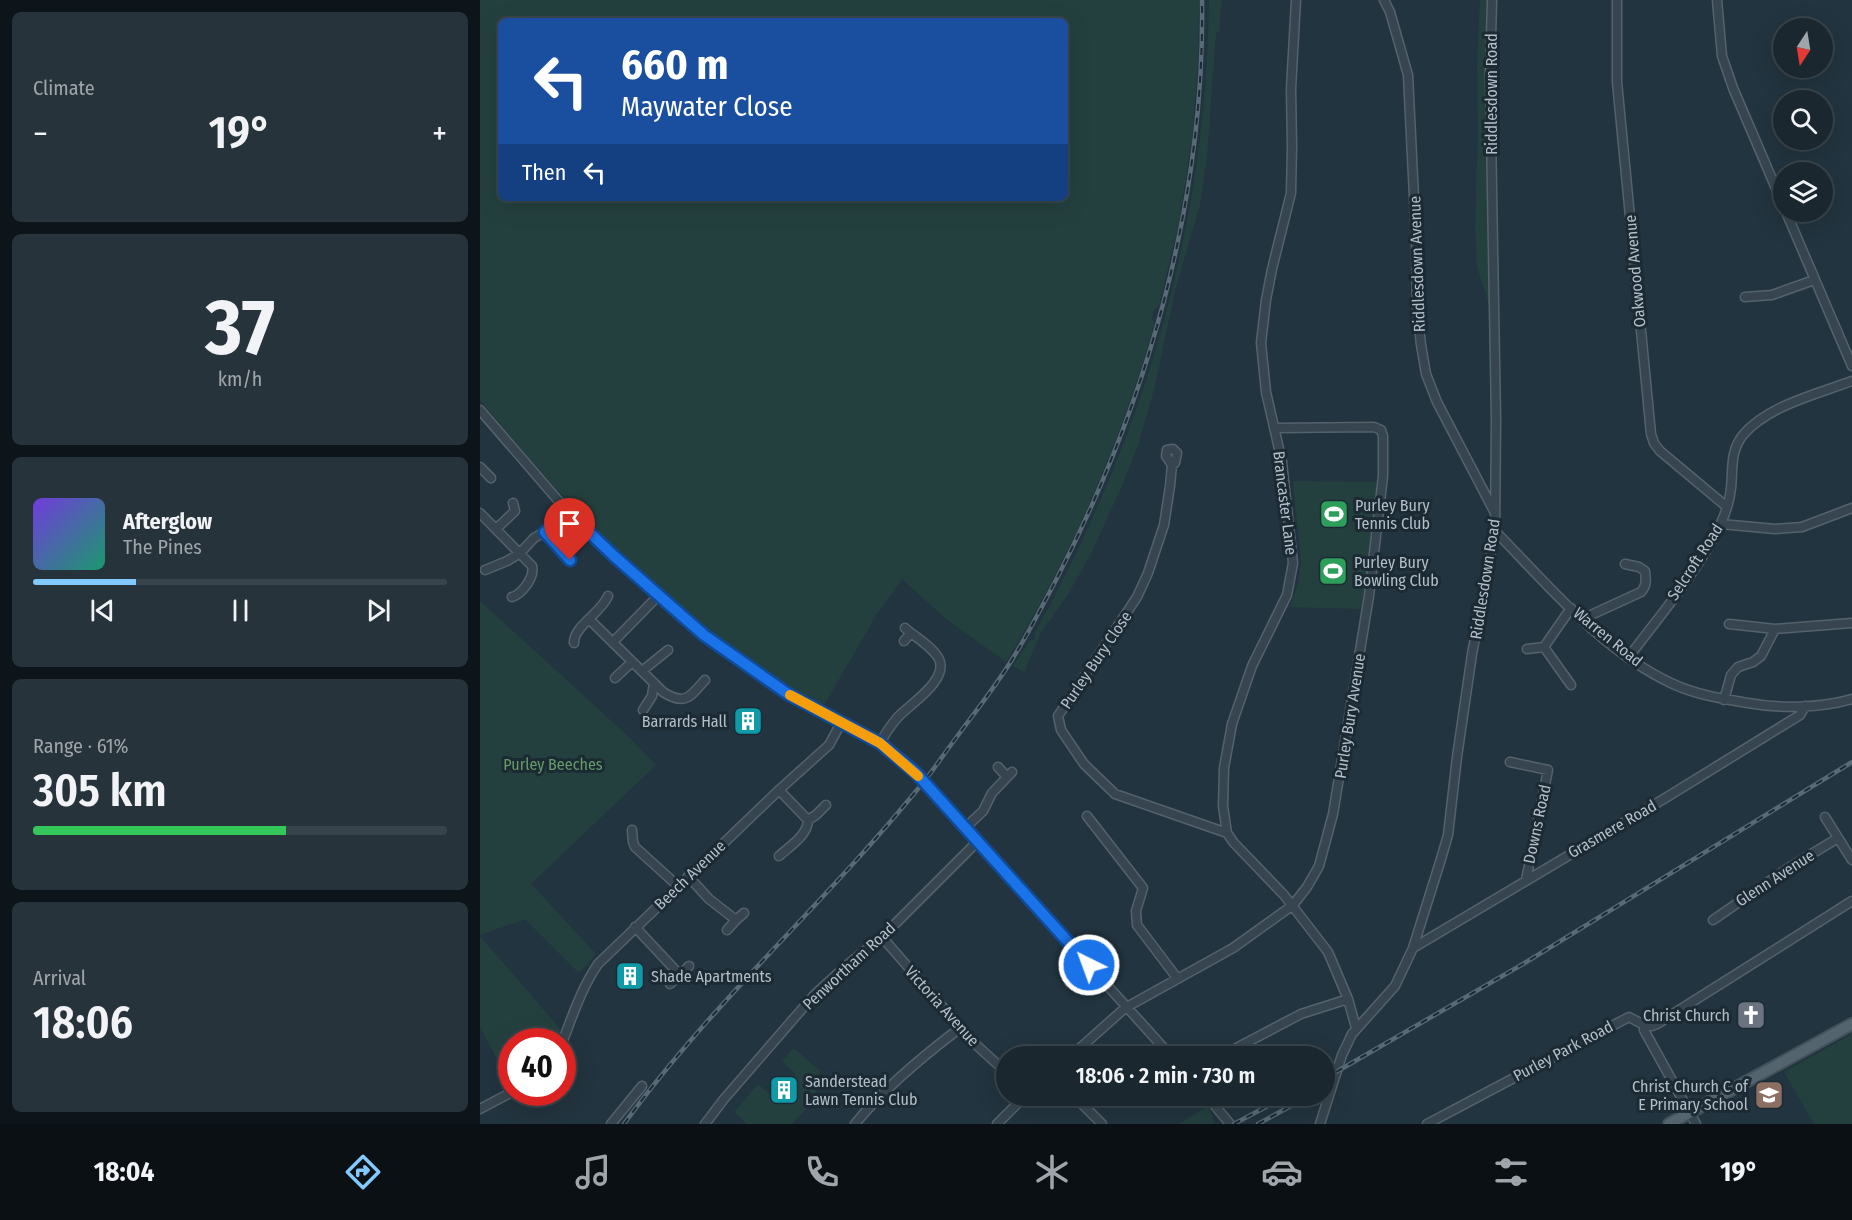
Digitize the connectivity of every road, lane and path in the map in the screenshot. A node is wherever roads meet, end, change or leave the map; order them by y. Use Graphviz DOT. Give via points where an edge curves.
graph roads {
  1 [pos="1296,0"];
  2 [pos="1384,0"];
  3 [pos="1492,0"];
  4 [pos="1617,0"];
  5 [pos="1717,0"];
  6 [pos="1773,181"];
  7 [pos="1790,222"];
  8 [pos="1814,280"];
  9 [pos="1745,297"];
  10 [pos="1852,366"];
  11 [pos="1852,381"];
  12 [pos="480,410"];
  13 [pos="1274,428"];
  14 [pos="1172,465"];
  15 [pos="480,467"];
  16 [pos="491,478"];
  17 [pos="513,503"];
  18 [pos="1727,507"];
  19 [pos="1852,508"];
  20 [pos="480,513"];
  21 [pos="569,513"];
  22 [pos="1496,516"];
  23 [pos="1721,524"];
  24 [pos="496,530"];
  25 [pos="1495,531"];
  26 [pos="545,532"];
  27 [pos="520,553"];
  28 [pos="570,560"];
  29 [pos="1625,564"];
  30 [pos="485,570"];
  31 [pos="608,596"];
  32 [pos="658,596"];
  33 [pos="512,597"];
  34 [pos="1571,608"];
  35 [pos="1582,619"];
  36 [pos="590,620"];
  37 [pos="1852,623"];
  38 [pos="1729,624"];
  39 [pos="1775,629"];
  40 [pos="907,634"];
  41 [pos="613,642"];
  42 [pos="574,643"];
  43 [pos="1544,647"];
  44 [pos="1527,649"];
  45 [pos="668,650"];
  46 [pos="1628,658"];
  47 [pos="632,662"];
  48 [pos="642,671"];
  49 [pos="615,678"];
  50 [pos="705,680"];
  51 [pos="654,683"];
  52 [pos="1571,685"];
  53 [pos="1852,699"];
  54 [pos="1724,700"];
  55 [pos="1805,706"];
  56 [pos="643,711"];
  57 [pos="841,723"];
  58 [pos="880,743"];
  59 [pos="1510,762"];
  60 [pos="998,767"];
  61 [pos="779,790"];
  62 [pos="826,806"];
  63 [pos="1087,816"];
  64 [pos="1825,817"];
  65 [pos="808,820"];
  66 [pos="964,829"];
  67 [pos="632,830"];
  68 [pos="1227,833"];
  69 [pos="1838,838"];
  70 [pos="977,842"];
  71 [pos="779,856"];
  72 [pos="1852,860"];
  73 [pos="688,876"];
  74 [pos="1526,880"];
  75 [pos="678,886"];
  76 [pos="1852,901"];
  77 [pos="1293,905"];
  78 [pos="744,913"];
  79 [pos="736,920"];
  80 [pos="1713,920"];
  81 [pos="635,927"];
  82 [pos="727,930"];
  83 [pos="882,937"];
  84 [pos="1413,948"];
  85 [pos="689,966"];
  86 [pos="680,975"];
  87 [pos="1177,978"];
  88 [pos="670,984"];
  89 [pos="1348,999"];
  90 [pos="1125,1008"];
  91 [pos="1852,1024"];
  92 [pos="1644,1025"];
  93 [pos="567,1028"];
  94 [pos="960,1028"];
  95 [pos="1356,1028"];
  96 [pos="1082,1046"];
  97 [pos="1161,1046"];
  98 [pos="1240,1046"];
  99 [pos="996,1063"];
  100 [pos="642,1086"];
  101 [pos="498,1099"];
  102 [pos="1015,1106"];
  103 [pos="1084,1106"];
  104 [pos="1215,1106"];
  105 [pos="480,1109"];
  106 [pos="1689,1113"];
  107 [pos="611,1124"];
  108 [pos="705,1124"];
  109 [pos="855,1124"];
  110 [pos="997,1124"];
  111 [pos="1102,1124"];
  112 [pos="1230,1124"];
  113 [pos="1320,1124"];
  114 [pos="1427,1124"];
  115 [pos="1669,1124"];
  116 [pos="1695,1124"];
  1 -- 13 [label="street, Brancaster Lane" via="1291,193 1272,269 1261,343"];
  2 -- 22 [label="street, Riddlesdown Avenue" via="1408,75 1417,308 1426,374"];
  3 -- 22 [label="street, Riddlesdown Road"];
  4 -- 18 [label="street, Oakwood Avenue" via="1617,82 1651,434 1660,451"];
  5 -- 6 [label="street" via="1722,56"];
  7 -- 8 [label="street"];
  8 -- 9 [label="street" via="1772,295"];
  8 -- 10 [label="street"];
  11 -- 18 [label="street, Selcroft Road" via="1779,409 1760,419 1742,436 1734,449"];
  12 -- 21 [label="street"];
  13 -- 68 [label="street, Brancaster Lane" via="1287,499 1293,569 1287,595 1252,666 1232,724 1223,779"];
  13 -- 77 [label="street, Purley Bury Avenue" via="1374,427 1383,436 1383,476 1370,596 1333,814 1319,866"];
  14 -- 68 [label="street, Purley Bury Close" via="1164,525 1148,573 1137,597 1058,716 1061,730 1084,764 1115,794"];
  15 -- 16 [label="street"];
  17 -- 24 [label="street" via="515,511"];
  18 -- 23 [label="street, Selcroft Road"];
  19 -- 23 [label="street" via="1802,527 1775,530"];
  20 -- 24 [label="street"];
  21 -- 26 [label="street"];
  21 -- 32 [label="street"];
  22 -- 25 [label="street, Riddlesdown Road"];
  23 -- 46 [label="street, Selcroft Road" via="1696,566"];
  24 -- 27 [label="street"];
  25 -- 34 [label="street, Warren Road"];
  25 -- 84 [label="street, Riddlesdown Road" via="1471,664 1448,835"];
  26 -- 27 [label="street"];
  26 -- 28 [label="street"];
  27 -- 30 [label="street"];
  27 -- 33 [label="street" via="533,571 518,595"];
  29 -- 35 [label="street" via="1645,571 1647,582 1641,592"];
  31 -- 36 [label="street"];
  32 -- 41 [label="street"];
  32 -- 57 [label="street" via="762,677"];
  34 -- 35 [label="street, Warren Road"];
  34 -- 43 [label="street"];
  35 -- 46 [label="street, Warren Road"];
  36 -- 41 [label="street"];
  36 -- 42 [label="street" via="575,634"];
  37 -- 39 [label="street"];
  38 -- 39 [label="street"];
  39 -- 54 [label="street" via="1761,656 1738,667 1731,675"];
  40 -- 58 [label="street" via="939,659 939,676 898,716"];
  41 -- 47 [label="street"];
  43 -- 44 [label="street"];
  43 -- 52 [label="street"];
  45 -- 48 [label="street"];
  46 -- 54 [label="street, Warren Road" via="1673,684"];
  47 -- 48 [label="street"];
  47 -- 49 [label="street"];
  48 -- 51 [label="street"];
  50 -- 51 [label="street" via="685,699 671,697"];
  51 -- 56 [label="street"];
  53 -- 55 [label="street, Warren Road"];
  54 -- 55 [label="street, Warren Road"];
  55 -- 74 [label="street, Grasmere Road" via="1800,715 1778,729"];
  57 -- 58 [label="street"];
  57 -- 61 [label="street, Beech Avenue" via="829,746"];
  58 -- 66 [label="street, bridge" via="916,773"];
  59 -- 74 [label="street, Downs Road" via="1548,770"];
  60 -- 66 [label="street" via="1009,775 992,793 983,811"];
  61 -- 65 [label="street"];
  61 -- 73 [label="street, Beech Avenue"];
  62 -- 65 [label="street"];
  63 -- 87 [label="street" via="1143,888 1136,911 1137,925"];
  64 -- 69 [label="street"];
  65 -- 71 [label="street" via="805,831"];
  66 -- 70 [label="street"];
  67 -- 75 [label="street" via="635,847"];
  68 -- 77 [label="street"];
  69 -- 72 [label="street"];
  69 -- 80 [label="street, Glenn Avenue"];
  70 -- 83 [label="street, Penwortham Road"];
  70 -- 90 [label="street"];
  73 -- 75 [label="street, Beech Avenue"];
  73 -- 79 [label="street"];
  74 -- 84 [label="street, Grasmere Road"];
  75 -- 81 [label="street, Beech Avenue"];
  76 -- 92 [label="street" via="1657,1024"];
  77 -- 87 [label="street, Purley Bury Avenue" via="1233,948"];
  77 -- 89 [label="street" via="1328,952"];
  78 -- 79 [label="street"];
  79 -- 82 [label="street"];
  81 -- 86 [label="street"];
  81 -- 93 [label="street, Beech Avenue" via="585,982"];
  83 -- 94 [label="street, Victoria Avenue"];
  83 -- 108 [label="street, Penwortham Road" via="815,994"];
  84 -- 95 [label="street, Riddlesdown Road" via="1395,986"];
  85 -- 86 [label="street"];
  86 -- 88 [label="street"];
  87 -- 90 [label="street, Purley Bury Avenue"];
  89 -- 95 [label="street"];
  89 -- 98 [label="street" via="1301,1014"];
  90 -- 96 [label="street, Purley Bury Avenue"];
  90 -- 97 [label="street"];
  91 -- 106 [label="main road"];
  92 -- 106 [label="street"];
  92 -- 114 [label="street, Purley Park Road" via="1629,1017 1618,1022"];
  94 -- 99 [label="street, Victoria Avenue"];
  94 -- 109 [label="street" via="896,1082"];
  95 -- 113 [label="street, Riddlesdown Road" via="1342,1055"];
  100 -- 107 [label="street"];
  101 -- 105 [label="street"];
  102 -- 110 [label="street"];
  103 -- 111 [label="street"];
  104 -- 112 [label="street"];
  106 -- 115 [label="main road"];
  106 -- 116 [label="street"];
}
